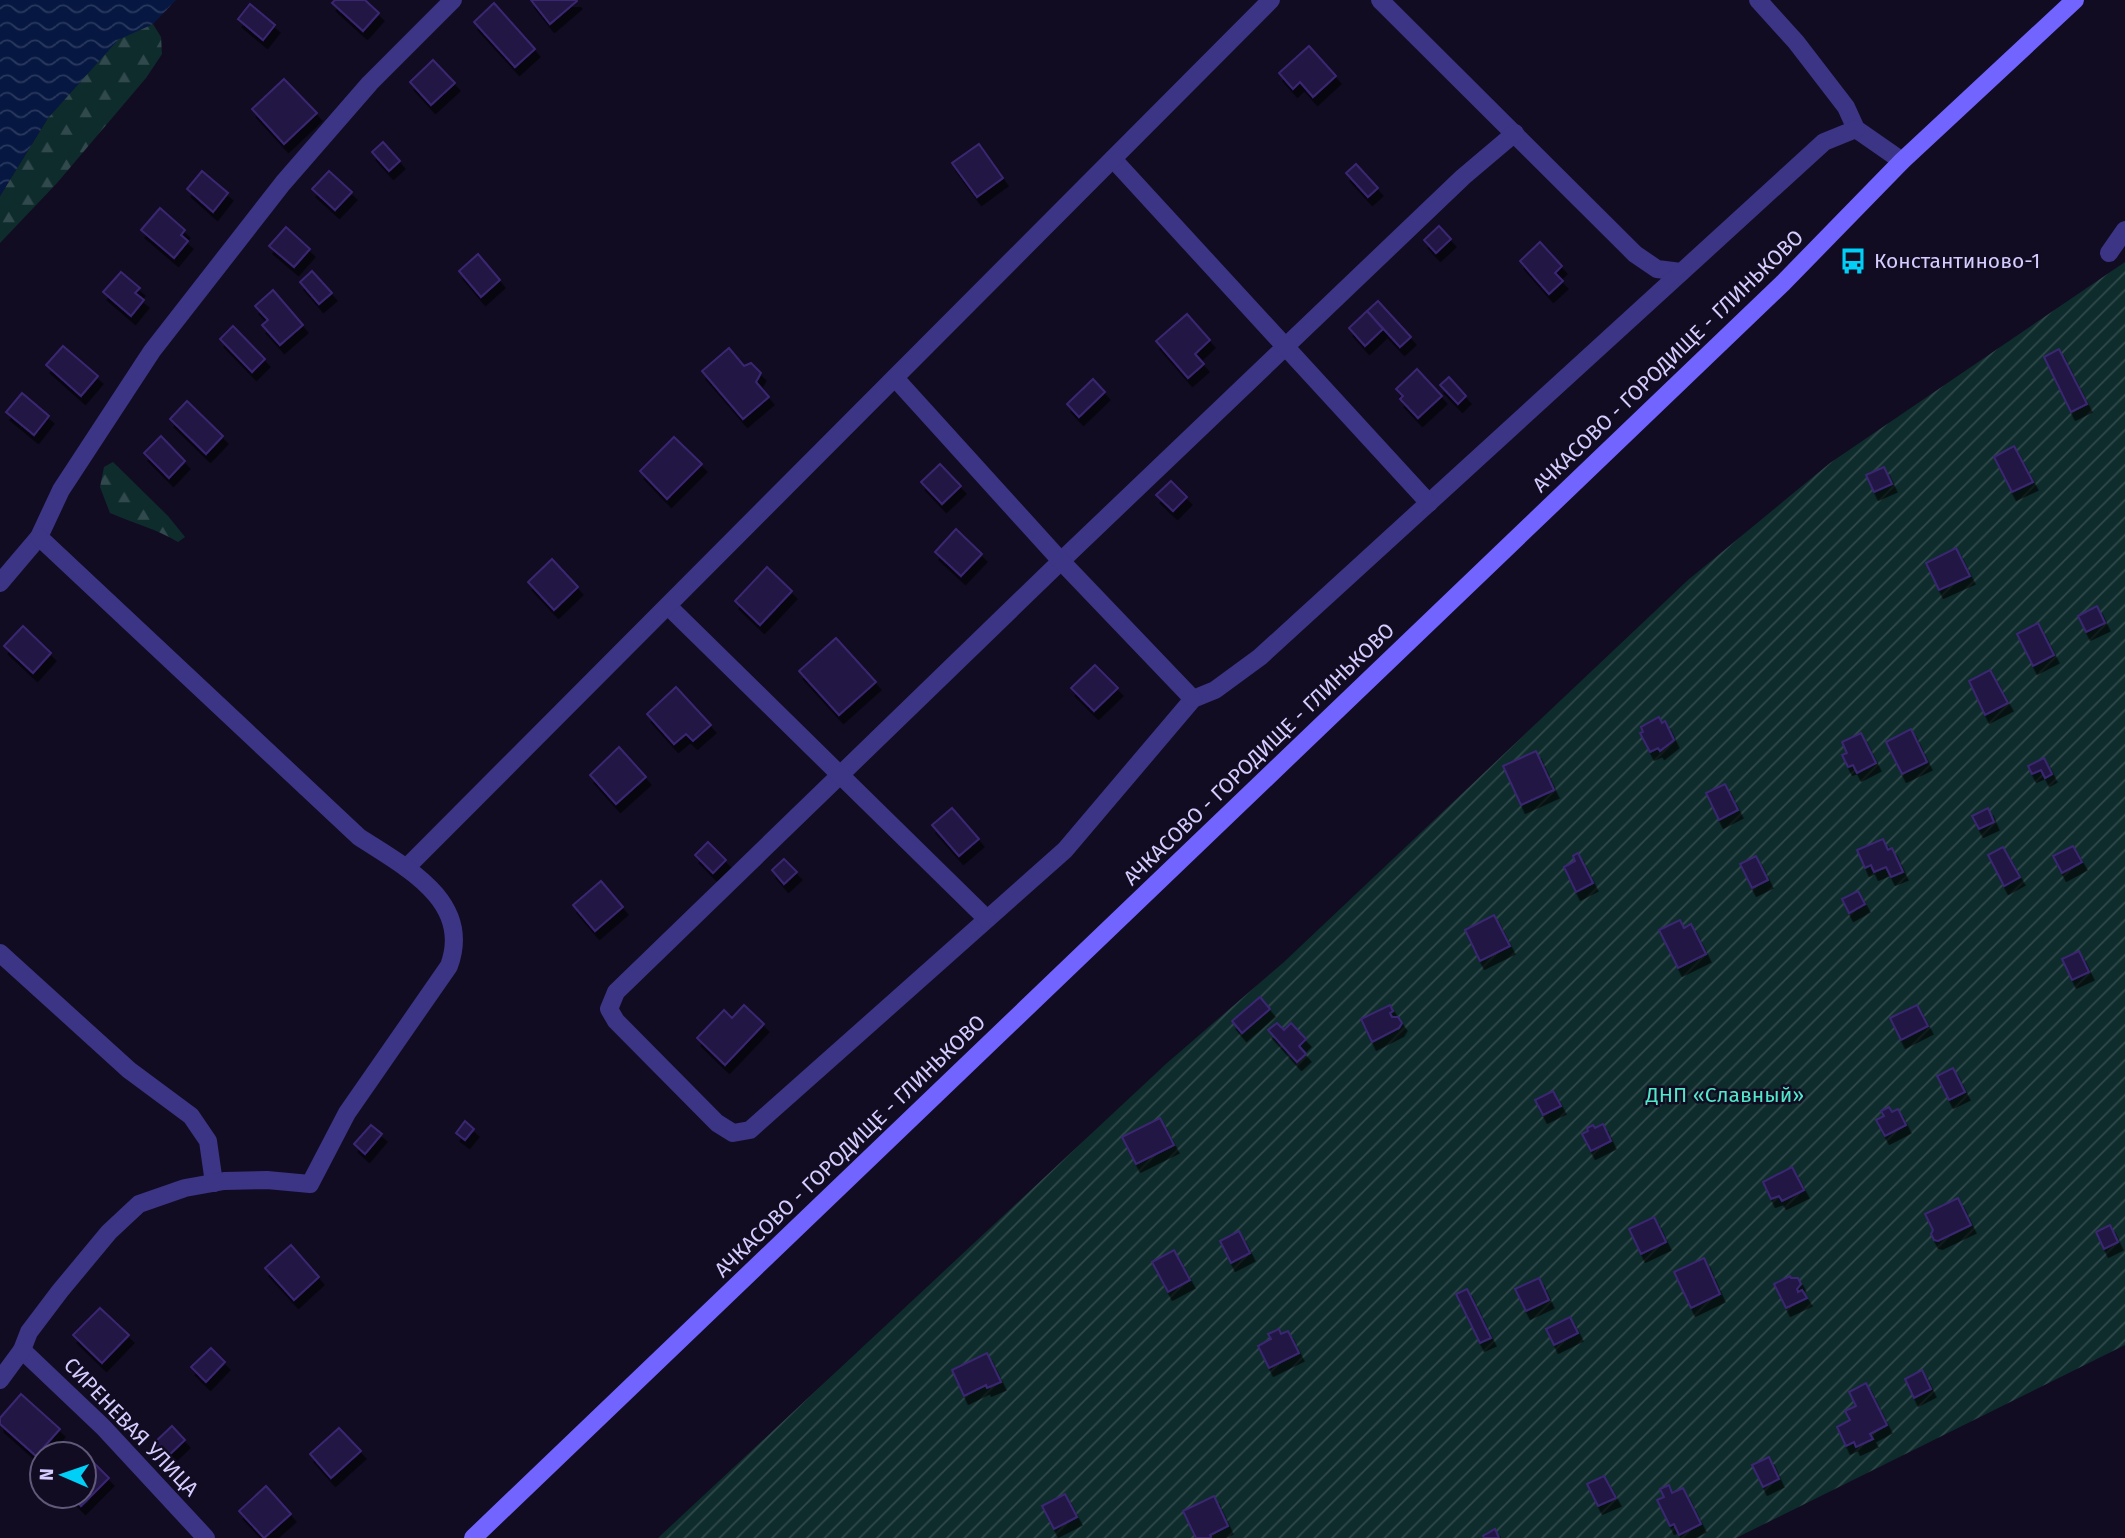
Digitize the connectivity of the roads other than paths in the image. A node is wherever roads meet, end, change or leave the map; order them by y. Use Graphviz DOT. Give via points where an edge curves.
graph roads {
  1 [pos="453,0"];
  2 [pos="1271,0"];
  3 [pos="1380,0"];
  4 [pos="1758,0"];
  5 [pos="2075,0"];
  6 [pos="1856,129"];
  7 [pos="1515,132"];
  8 [pos="1113,159"];
  9 [pos="1902,161"];
  10 [pos="2125,230"];
  11 [pos="2109,253"];
  12 [pos="1681,272"];
  13 [pos="1285,348"];
  14 [pos="895,378"];
  15 [pos="1429,503"];
  16 [pos="39,537"];
  17 [pos="1061,561"];
  18 [pos="0,583"];
  19 [pos="668,606"];
  20 [pos="1193,699"];
  21 [pos="841,776"];
  22 [pos="406,868"];
  23 [pos="987,919"];
  24 [pos="0,953"];
  25 [pos="214,1183"];
  26 [pos="22,1350"];
  27 [pos="0,1380"];
  28 [pos="206,1538"];
  29 [pos="473,1538"];
  1 -- 16 [label="street" via="370,83 283,183 160,341 61,490"];
  2 -- 8 [label="street"];
  3 -- 7 [label="street"];
  4 -- 6 [label="street" via="1838,96"];
  5 -- 9 [label="street, АЧКАСОВО - ГОРОДИЩЕ - ГЛИНЬКОВО"];
  6 -- 9 [label="street"];
  6 -- 12 [label="street" via="1824,142"];
  7 -- 12 [label="street" via="1635,254 1657,269"];
  7 -- 13 [label="street"];
  8 -- 13 [label="street"];
  8 -- 14 [label="street"];
  9 -- 29 [label="street, АЧКАСОВО - ГОРОДИЩЕ - ГЛИНЬКОВО" via="1773,293"];
  10 -- 11 [label="street"];
  12 -- 15 [label="street"];
  13 -- 15 [label="street"];
  13 -- 17 [label="street"];
  14 -- 17 [label="street"];
  14 -- 19 [label="street"];
  15 -- 20 [label="street" via="1260,657 1215,690"];
  16 -- 18 [label="street"];
  16 -- 22 [label="street" via="359,837"];
  17 -- 20 [label="street"];
  17 -- 21 [label="street"];
  19 -- 21 [label="street"];
  19 -- 22 [label="street"];
  20 -- 23 [label="street" via="1065,850"];
  21 -- 23 [label="street"];
  21 -- 23 [label="street" via="616,992 609,1009 615,1021 717,1124 733,1133 750,1130"];
  22 -- 25 [label="street" via="438,894 452,922 456,948 449,966 347,1113 310,1184 267,1180"];
  24 -- 25 [label="street" via="129,1070 191,1116 208,1141"];
  25 -- 26 [label="street" via="139,1204 60,1291 29,1332"];
  26 -- 27 [label="street"];
  26 -- 28 [label="street, СИРЕНЕВАЯ УЛИЦА" via="103,1427"];
}
